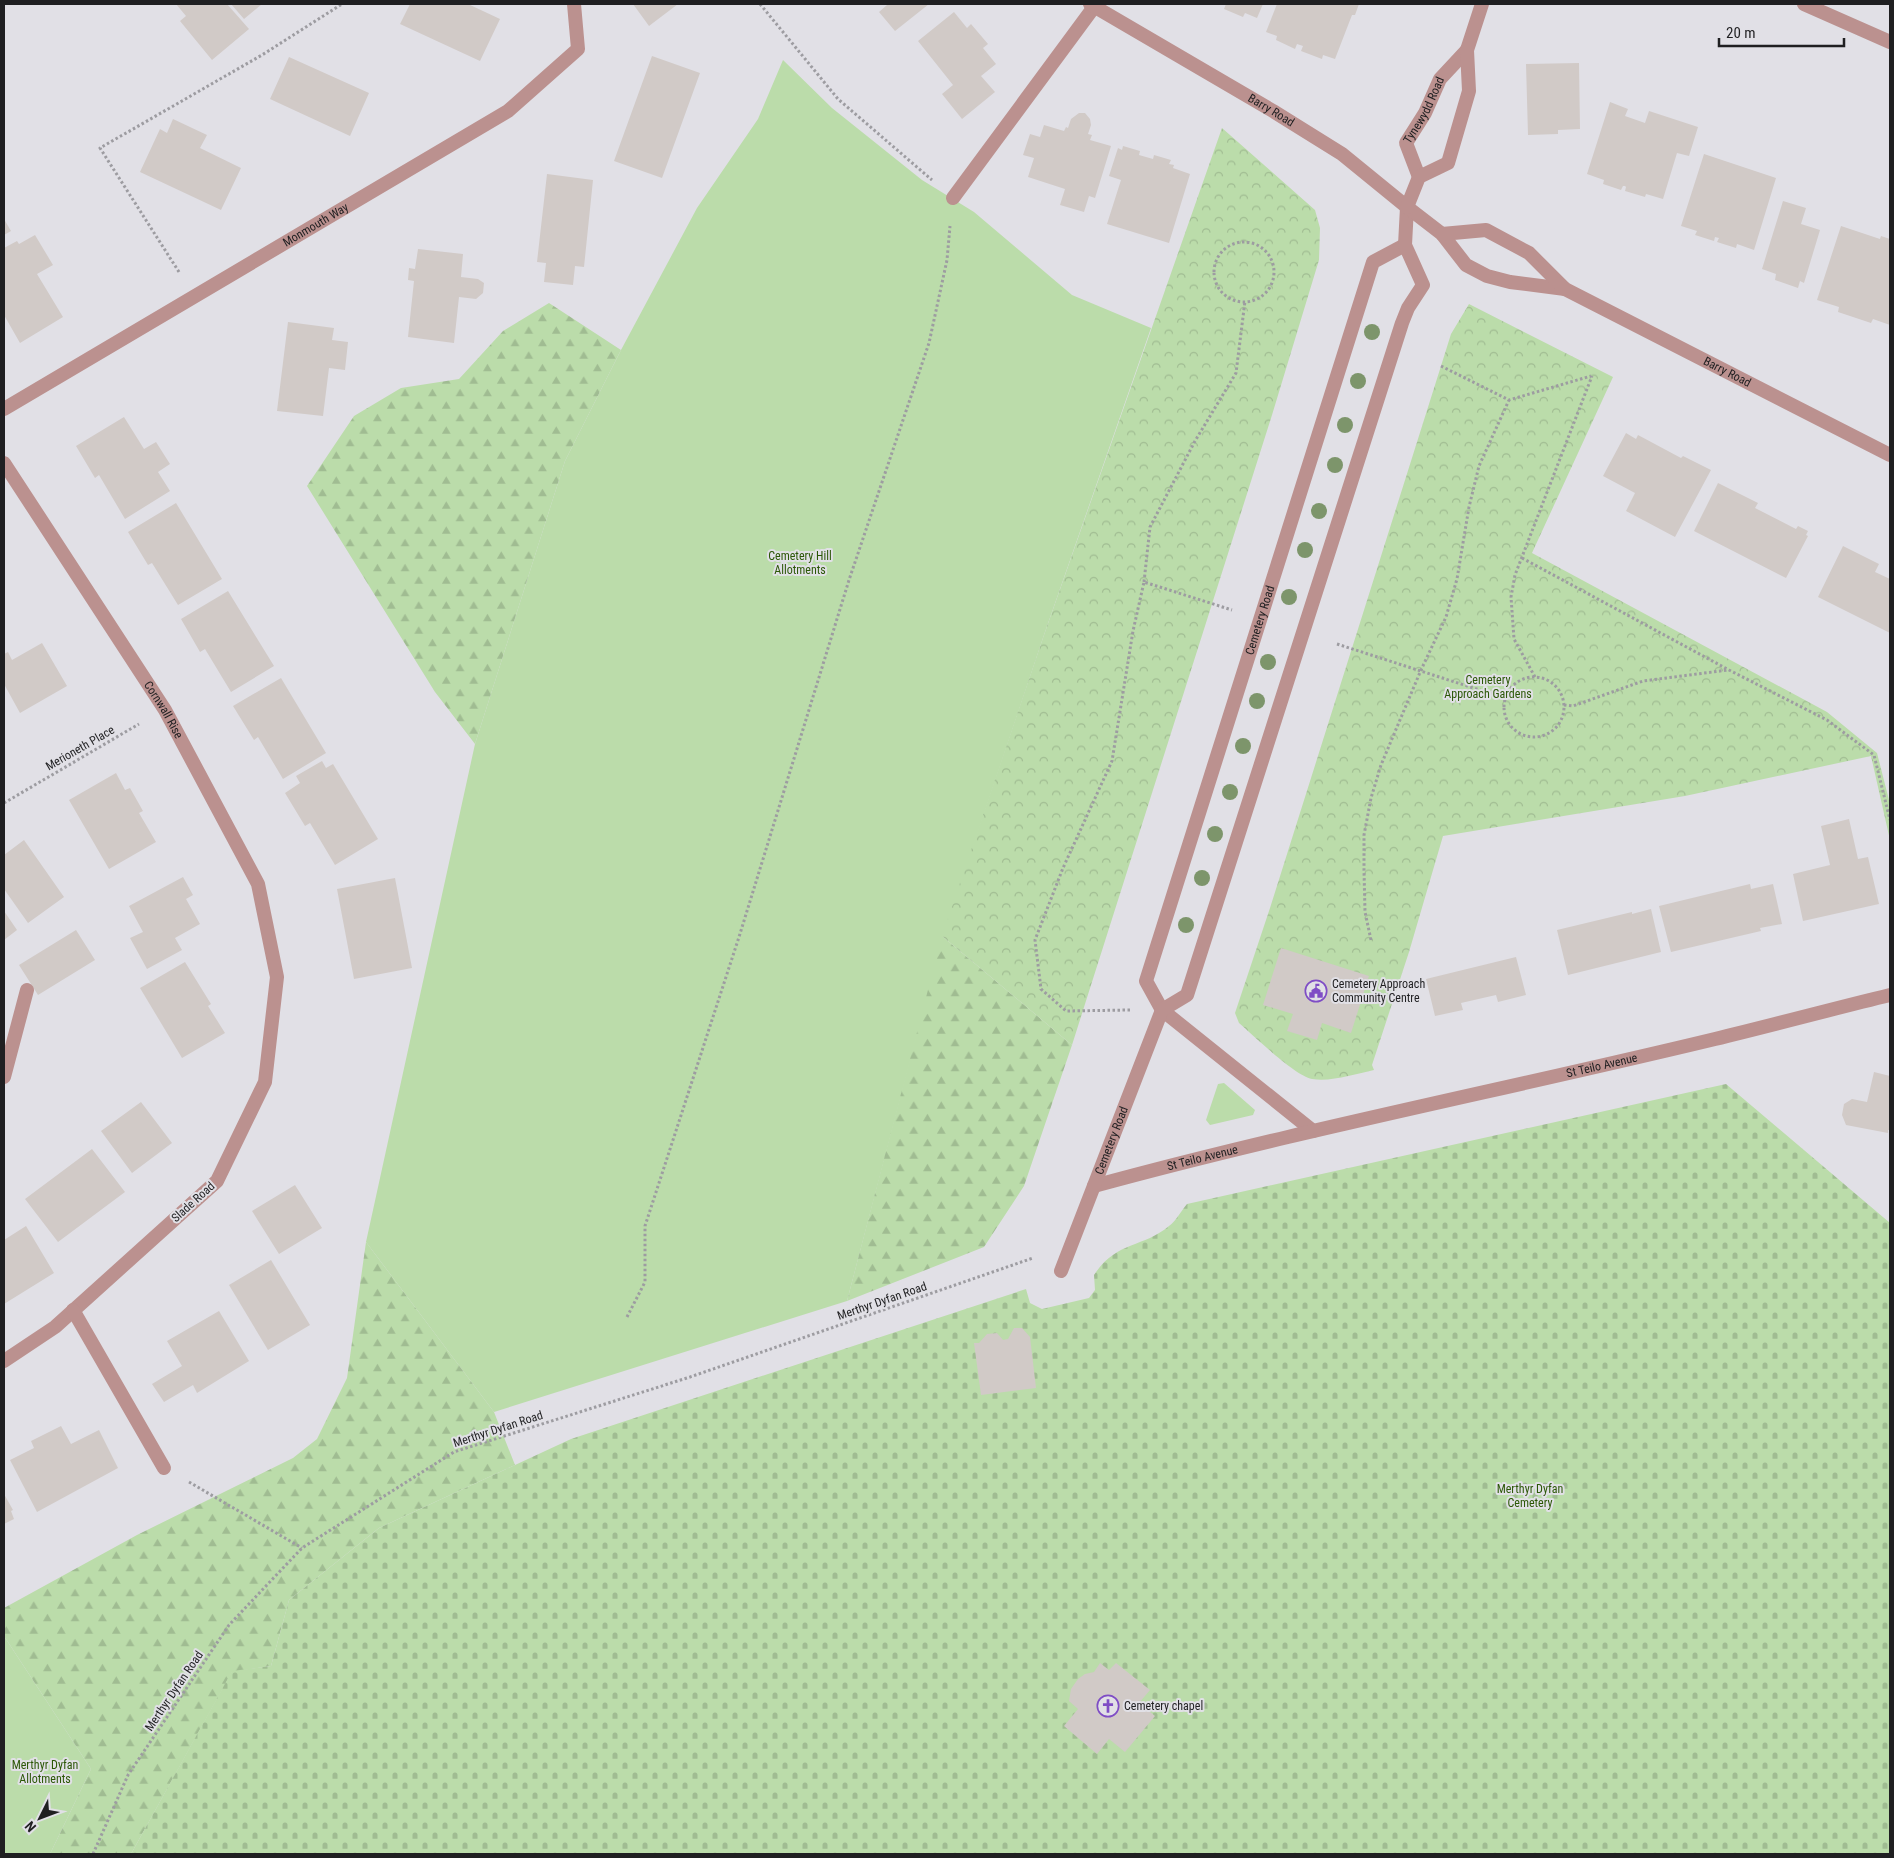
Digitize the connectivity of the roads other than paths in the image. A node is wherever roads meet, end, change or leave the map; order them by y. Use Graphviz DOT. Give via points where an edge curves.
graph roads {
  1 [pos="574,4"];
  2 [pos="1482,4"];
  3 [pos="1804,4"];
  4 [pos="1092,5"];
  5 [pos="1890,42"];
  6 [pos="1467,50"];
  7 [pos="1420,177"];
  8 [pos="953,198"];
  9 [pos="1407,207"];
  10 [pos="1442,234"];
  11 [pos="1405,245"];
  12 [pos="1565,288"];
  13 [pos="4,409"];
  14 [pos="1890,455"];
  15 [pos="4,463"];
  16 [pos="277,977"];
  17 [pos="27,990"];
  18 [pos="1890,995"];
  19 [pos="1162,1010"];
  20 [pos="4,1077"];
  21 [pos="1313,1131"];
  22 [pos="1094,1186"];
  23 [pos="1061,1271"];
  24 [pos="73,1310"];
  25 [pos="4,1361"];
  26 [pos="164,1468"];
  1 -- 13 [label="street, Monmouth Way" via="578,49 508,111"];
  2 -- 6 [label="street, Tynewydd Road"];
  3 -- 5 [label="street"];
  4 -- 8 [label="street"];
  4 -- 9 [label="street, Barry Road" via="1342,154"];
  6 -- 7 [label="street, Tynewydd Road" via="1469,91 1448,163"];
  6 -- 7 [label="street, Tynewydd Road" via="1440,79 1425,113 1406,143"];
  7 -- 9 [label="street"];
  9 -- 10 [label="street, Barry Road"];
  9 -- 11 [label="street"];
  10 -- 12 [label="street, Barry Road" via="1466,266 1487,276"];
  10 -- 12 [label="street, Barry Road" via="1486,230 1529,253"];
  11 -- 19 [label="street" via="1423,286 1402,323 1187,995"];
  11 -- 19 [label="street, Cemetery Road" via="1373,262 1318,433 1146,981"];
  12 -- 14 [label="street, Barry Road"];
  15 -- 16 [label="street, Cornwall Rise" via="165,710 258,884"];
  16 -- 24 [label="street, Slade Road" via="265,1082 217,1181"];
  17 -- 20 [label="street"];
  18 -- 21 [label="street, St Teilo Avenue"];
  19 -- 21 [label="street"];
  19 -- 22 [label="street, Cemetery Road"];
  21 -- 22 [label="street, St Teilo Avenue"];
  22 -- 23 [label="street, Cemetery Road"];
  24 -- 25 [label="street, Slade Road" via="55,1327"];
  24 -- 26 [label="street"];
}
